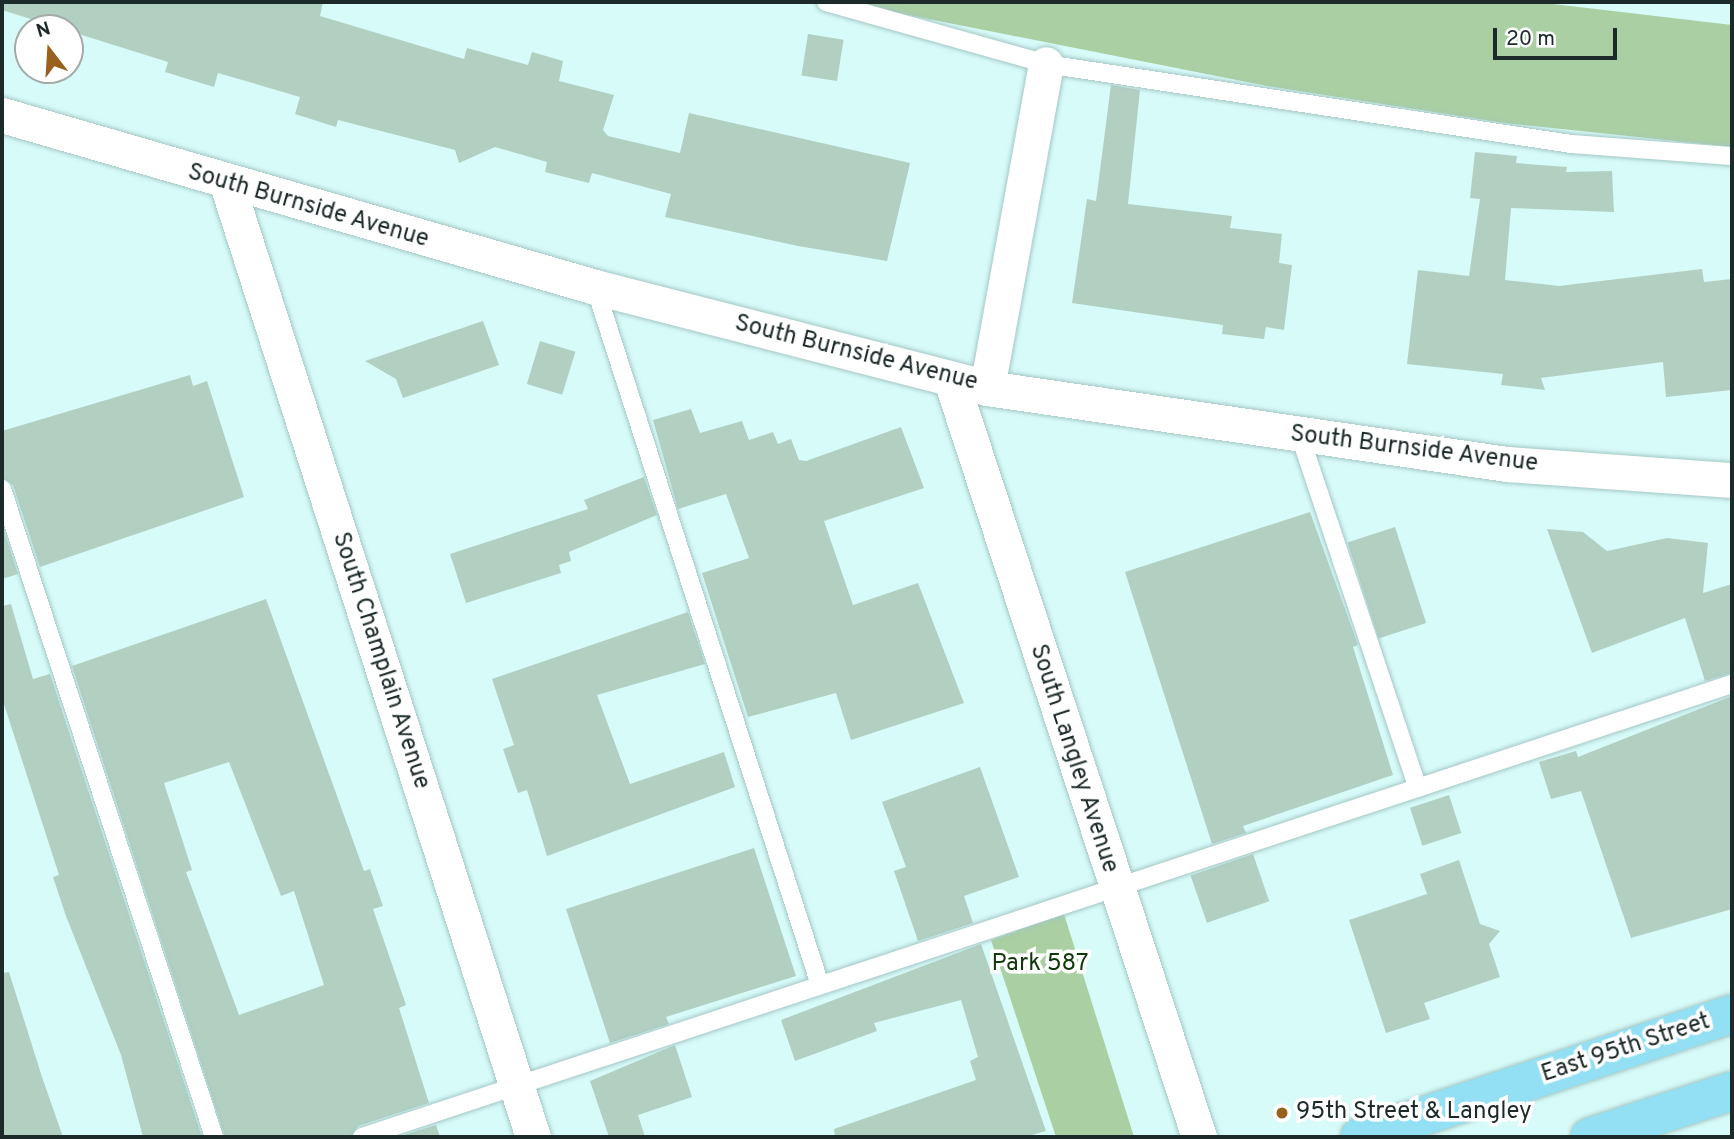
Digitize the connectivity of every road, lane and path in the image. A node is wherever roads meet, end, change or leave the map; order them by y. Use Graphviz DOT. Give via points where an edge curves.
graph roads {
  1 [pos="826,2"];
  2 [pos="1046,64"];
  3 [pos="2,115"];
  4 [pos="1732,156"];
  5 [pos="227,184"];
  6 [pos="595,287"];
  7 [pos="951,380"];
  8 [pos="987,388"];
  9 [pos="1300,436"];
  10 [pos="1732,480"];
  11 [pos="2,489"];
  12 [pos="1732,684"];
  13 [pos="1418,788"];
  14 [pos="1114,888"];
  15 [pos="820,985"];
  16 [pos="1732,1014"];
  17 [pos="516,1086"];
  18 [pos="1732,1091"];
  19 [pos="214,1137"];
  20 [pos="362,1137"];
  21 [pos="533,1137"];
  22 [pos="1199,1137"];
  23 [pos="1360,1137"];
  24 [pos="1590,1137"];
  1 -- 2 [label="lane"];
  2 -- 4 [label="lane" via="1571,144"];
  2 -- 8 [label="street"];
  3 -- 5 [label="street, South Burnside Avenue"];
  5 -- 6 [label="street, South Burnside Avenue"];
  5 -- 17 [label="street, South Champlain Avenue"];
  6 -- 7 [label="street, South Burnside Avenue"];
  6 -- 15 [label="lane"];
  7 -- 8 [label="street, South Burnside Avenue"];
  7 -- 14 [label="street, South Langley Avenue"];
  8 -- 9 [label="street, South Burnside Avenue"];
  9 -- 10 [label="street, South Burnside Avenue" via="1507,464"];
  9 -- 13 [label="lane"];
  11 -- 19 [label="lane"];
  12 -- 13 [label="lane"];
  13 -- 14 [label="lane"];
  14 -- 15 [label="lane"];
  14 -- 22 [label="street, South Langley Avenue"];
  15 -- 17 [label="lane"];
  16 -- 23 [label="main road, East 95th Street"];
  17 -- 20 [label="lane"];
  17 -- 21 [label="street, South Champlain Avenue"];
  18 -- 24 [label="main road"];
}
